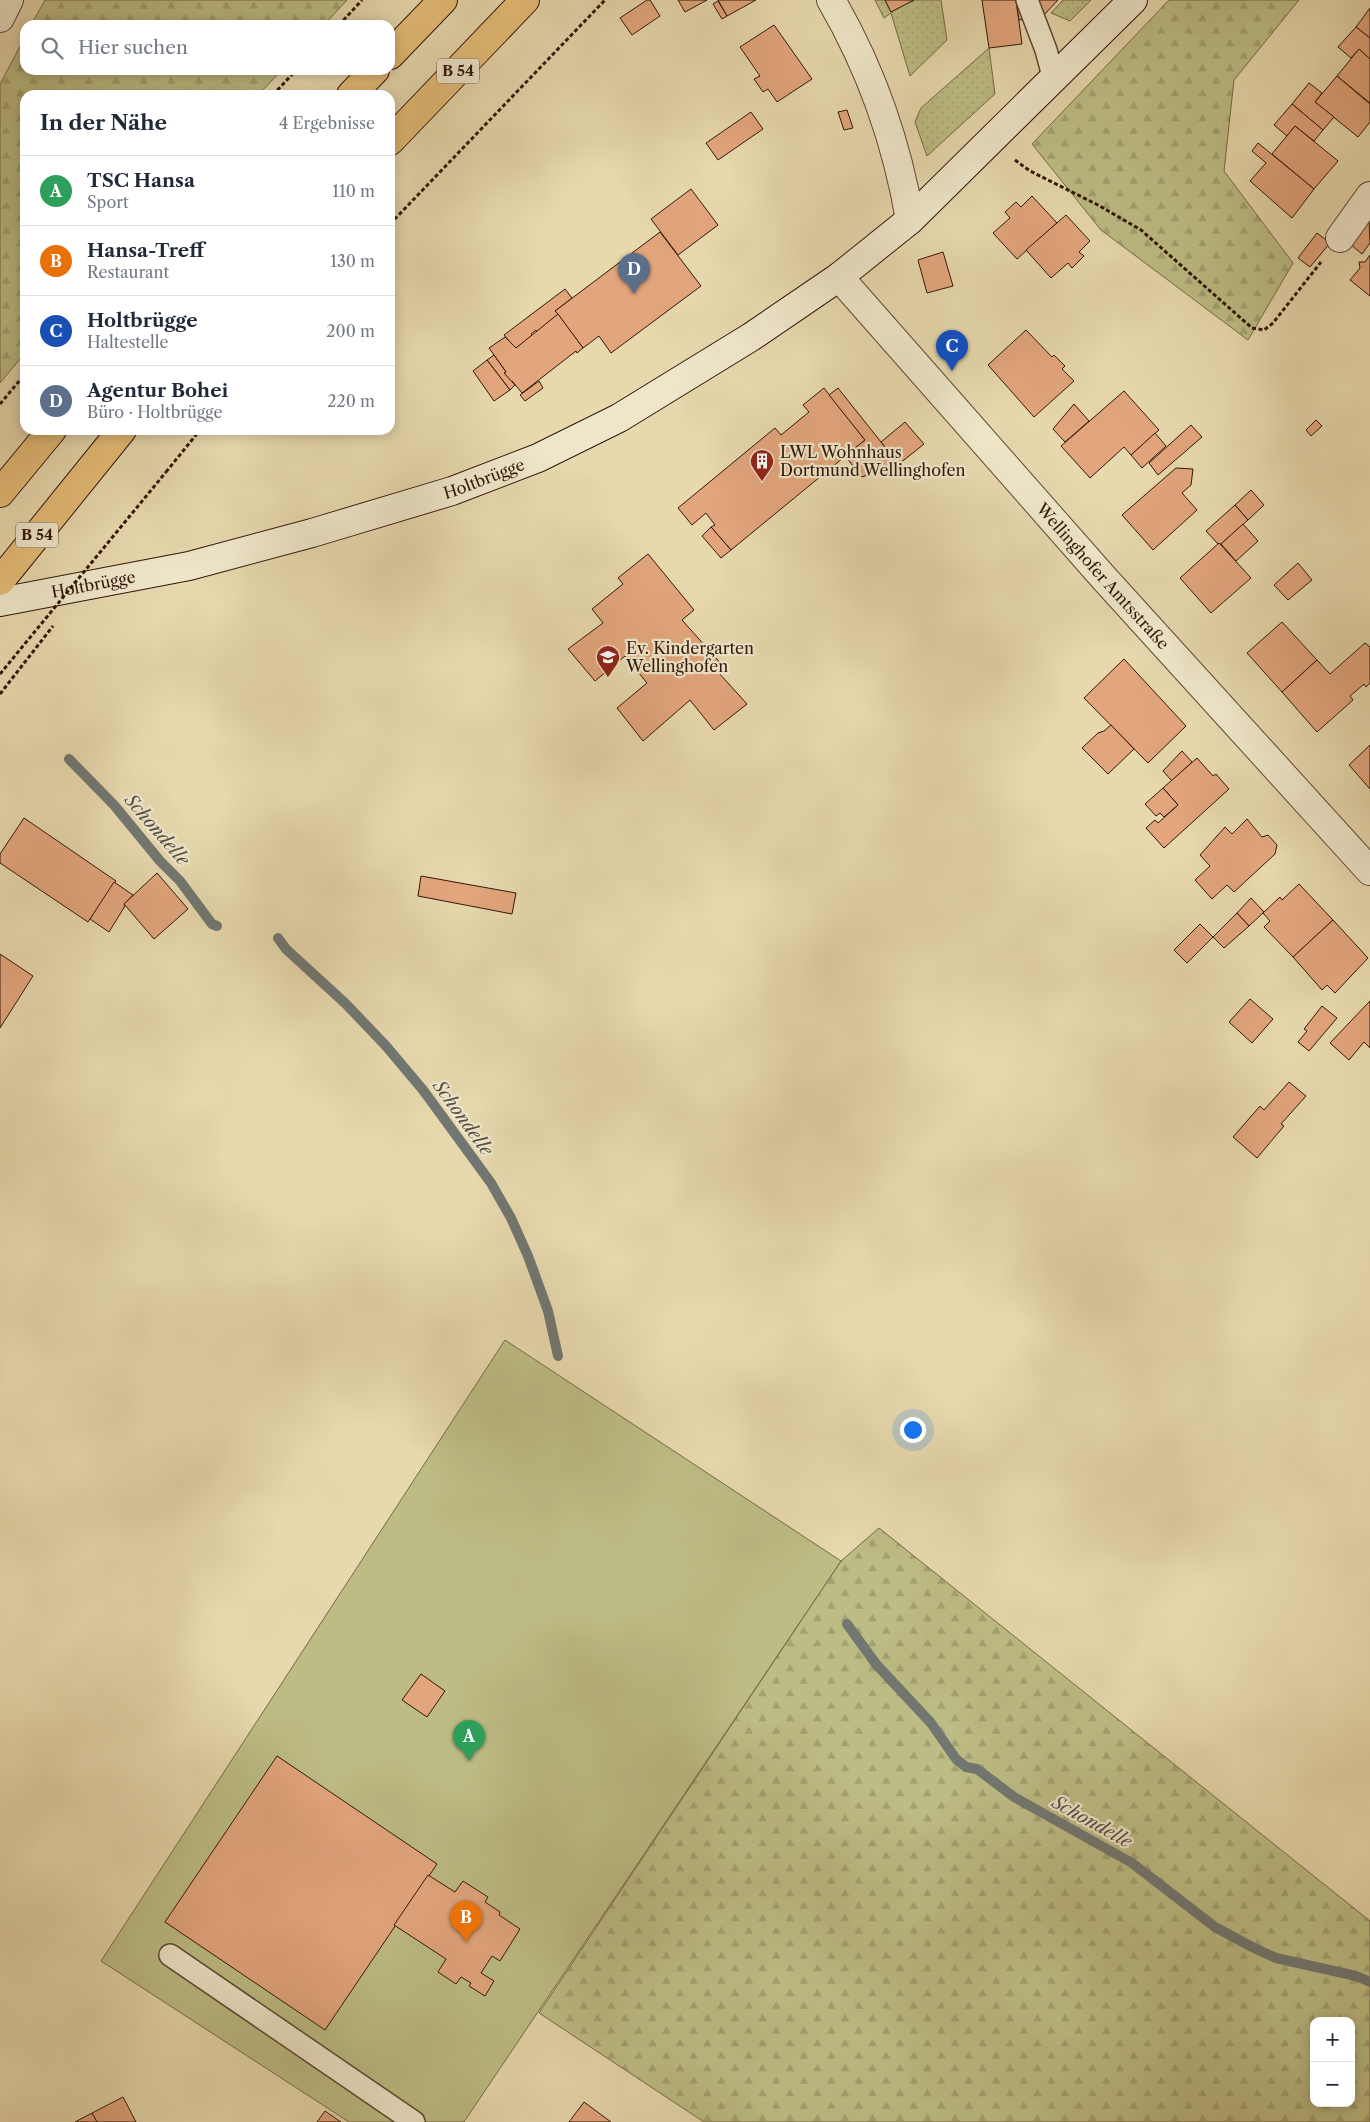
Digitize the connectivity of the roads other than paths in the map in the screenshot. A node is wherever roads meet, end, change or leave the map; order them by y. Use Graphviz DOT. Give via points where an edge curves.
graph roads {
  1 [pos="9,0"];
  2 [pos="443,0"];
  3 [pos="525,0"];
  4 [pos="831,0"];
  5 [pos="1133,0"];
  6 [pos="1031,3"];
  7 [pos="0,18"];
  8 [pos="395,50"];
  9 [pos="370,75"];
  10 [pos="1054,80"];
  11 [pos="356,90"];
  12 [pos="395,136"];
  13 [pos="1370,196"];
  14 [pos="910,220"];
  15 [pos="1340,238"];
  16 [pos="839,276"];
  17 [pos="48,435"];
  18 [pos="118,435"];
  19 [pos="0,493"];
  20 [pos="0,581"];
  21 [pos="0,602"];
  22 [pos="1370,871"];
  23 [pos="170,1955"];
  24 [pos="414,2122"];
  1 -- 7 [label="main road"];
  2 -- 8 [label="highway"];
  3 -- 12 [label="highway, B 54"];
  4 -- 14 [label="main road" via="870,79 904,184"];
  5 -- 10 [label="main road, Holtbrügge"];
  6 -- 10 [label="lane"];
  9 -- 11 [label="highway"];
  10 -- 14 [label="main road, Holtbrügge"];
  13 -- 15 [label="main road"];
  14 -- 16 [label="main road, Holtbrügge"];
  16 -- 21 [label="main road, Holtbrügge" via="752,337 619,418 530,461 452,491 302,536 189,566"];
  16 -- 22 [label="main road, Wellinghofer Amtsstraße" via="1103,577"];
  17 -- 19 [label="highway"];
  18 -- 20 [label="highway, B 54"];
  23 -- 24 [label="lane"];
}
